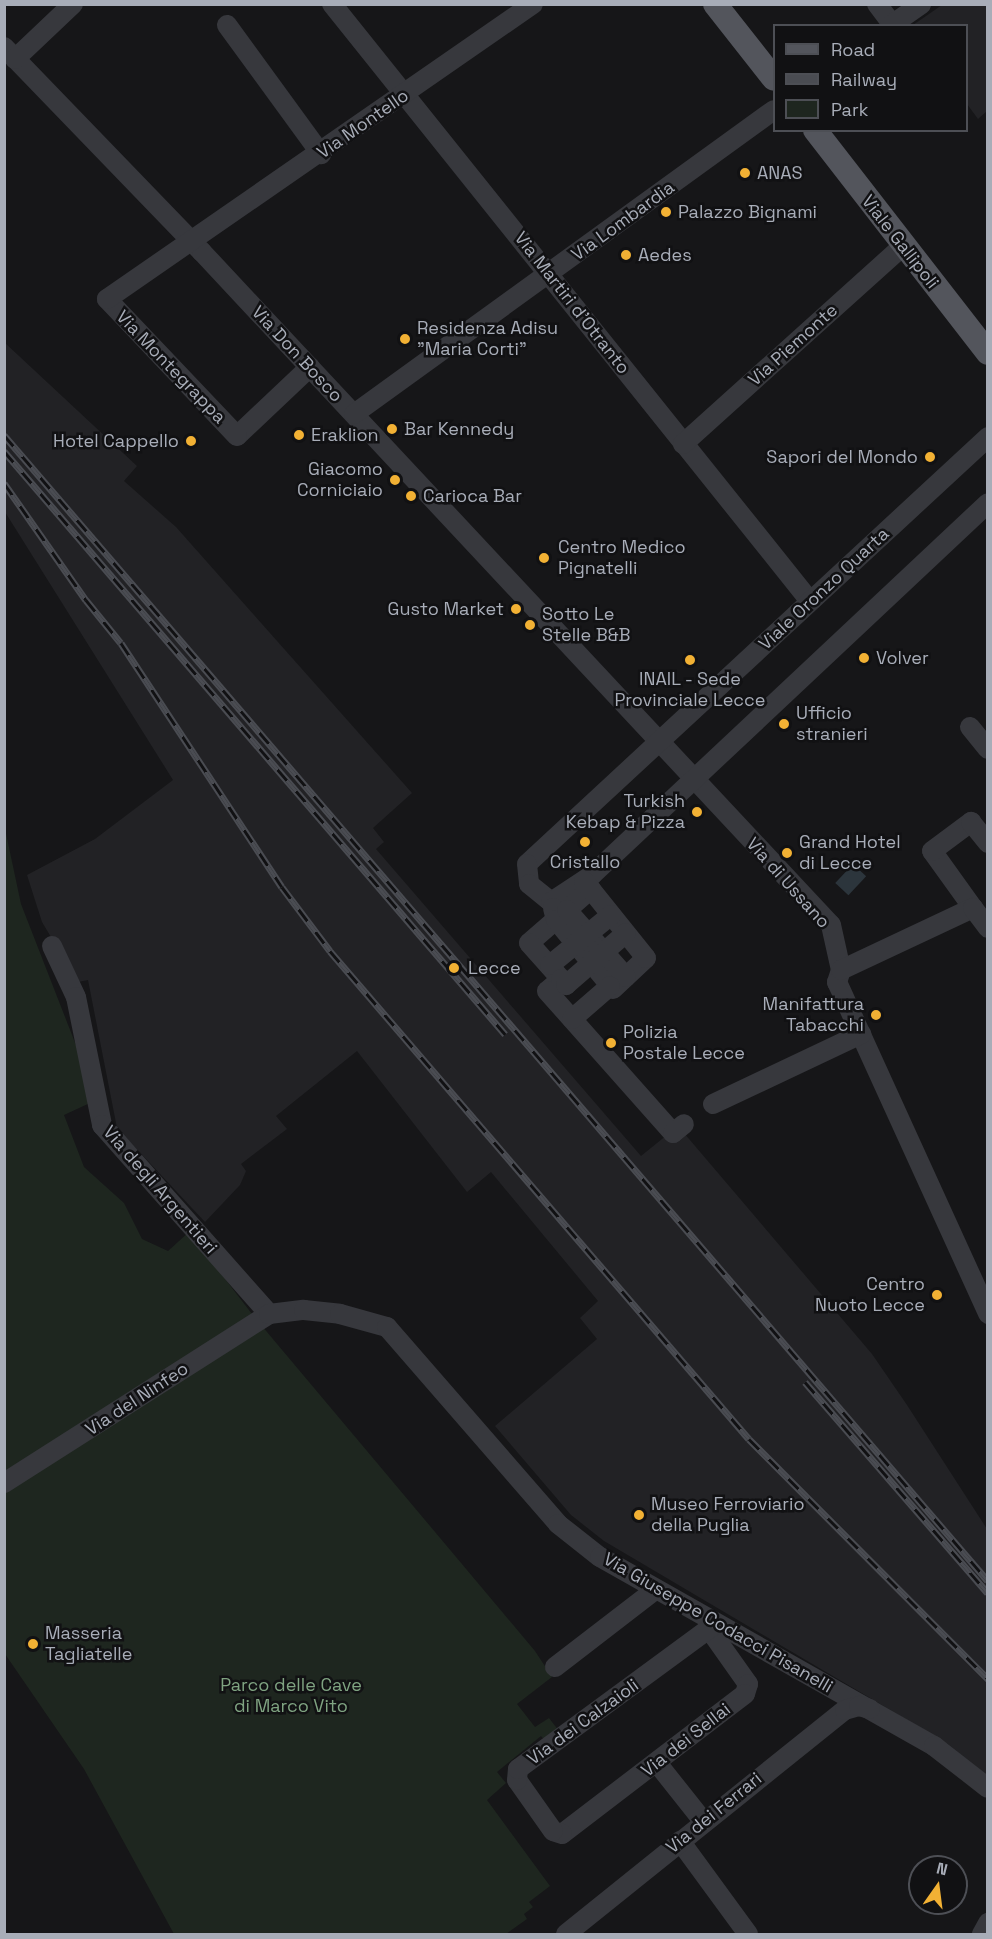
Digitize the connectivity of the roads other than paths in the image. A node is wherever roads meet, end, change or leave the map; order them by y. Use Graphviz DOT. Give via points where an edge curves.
graph roads {
  1 [pos="73,4"];
  2 [pos="332,4"];
  3 [pos="533,4"];
  4 [pos="715,4"];
  5 [pos="877,4"];
  6 [pos="921,4"];
  7 [pos="890,24"];
  8 [pos="892,24"];
  9 [pos="228,25"];
  10 [pos="10,53"];
  11 [pos="773,78"];
  12 [pos="404,96"];
  13 [pos="773,111"];
  14 [pos="817,132"];
  15 [pos="321,154"];
  16 [pos="193,243"];
  17 [pos="903,246"];
  18 [pos="550,273"];
  19 [pos="987,353"];
  20 [pos="310,367"];
  21 [pos="354,414"];
  22 [pos="987,436"];
  23 [pos="683,444"];
  24 [pos="987,503"];
  25 [pos="810,602"];
  26 [pos="970,728"];
  27 [pos="661,742"];
  28 [pos="987,749"];
  29 [pos="695,780"];
  30 [pos="987,843"];
  31 [pos="589,882"];
  32 [pos="973,908"];
  33 [pos="558,911"];
  34 [pos="611,915"];
  35 [pos="987,928"];
  36 [pos="626,933"];
  37 [pos="582,939"];
  38 [pos="52,946"];
  39 [pos="597,958"];
  40 [pos="841,970"];
  41 [pos="559,976"];
  42 [pos="618,982"];
  43 [pos="579,1013"];
  44 [pos="861,1034"];
  45 [pos="713,1104"];
  46 [pos="684,1124"];
  47 [pos="269,1314"];
  48 [pos="987,1314"];
  49 [pos="4,1483"];
  50 [pos="655,1590"];
  51 [pos="714,1625"];
  52 [pos="555,1667"];
  53 [pos="870,1709"];
  54 [pos="657,1763"];
  55 [pos="987,1788"];
  56 [pos="704,1822"];
  57 [pos="562,1834"];
  58 [pos="680,1841"];
  59 [pos="987,1923"];
  60 [pos="566,1935"];
  61 [pos="748,1935"];
  62 [pos="982,1935"];
  1 -- 10 [label="street"];
  2 -- 12 [label="street, Via Martiri d'Otranto"];
  3 -- 12 [label="street, Via Montello"];
  4 -- 11 [label="main road"];
  5 -- 7 [label="street"];
  6 -- 8 [label="street"];
  9 -- 15 [label="street"];
  10 -- 16 [label="street, Via Don Bosco"];
  12 -- 15 [label="street, Via Montello"];
  12 -- 18 [label="street, Via Martiri d'Otranto"];
  13 -- 18 [label="street, Via Lombardia"];
  14 -- 17 [label="main road, Viale Gallipoli"];
  15 -- 16 [label="street, Via Montello"];
  16 -- 20 [label="street, Via Don Bosco"];
  16 -- 20 [label="street, Via Montegrappa" via="107,299 237,436"];
  17 -- 19 [label="main road, Viale Gallipoli"];
  17 -- 23 [label="street, Via Piemonte"];
  18 -- 21 [label="street, Via Lombardia"];
  18 -- 23 [label="street, Via Martiri d'Otranto"];
  20 -- 21 [label="street, Via Don Bosco"];
  21 -- 27 [label="street, Via Don Bosco"];
  22 -- 25 [label="street, Viale Oronzo Quarta"];
  23 -- 25 [label="street, Via Martiri d'Otranto"];
  24 -- 29 [label="street"];
  25 -- 27 [label="street, Viale Oronzo Quarta"];
  26 -- 28 [label="street"];
  27 -- 29 [label="street"];
  27 -- 33 [label="street, Viale Oronzo Quarta" via="527,864 529,885"];
  29 -- 31 [label="street"];
  29 -- 40 [label="street, Via di Ussano" via="831,925"];
  30 -- 32 [label="street" via="971,822 932,851"];
  31 -- 33 [label="street"];
  31 -- 34 [label="street"];
  32 -- 35 [label="street"];
  32 -- 40 [label="street"];
  33 -- 37 [label="street"];
  33 -- 41 [label="street" via="529,943"];
  34 -- 36 [label="street"];
  34 -- 37 [label="street"];
  36 -- 39 [label="street"];
  36 -- 42 [label="street" via="646,958"];
  37 -- 39 [label="street"];
  37 -- 41 [label="street"];
  38 -- 47 [label="street, Via degli Argentieri" via="76,997 102,1125"];
  39 -- 41 [label="street"];
  39 -- 42 [label="street"];
  40 -- 44 [label="street, Via di Ussano" via="837,982"];
  41 -- 43 [label="street" via="547,991"];
  42 -- 43 [label="street"];
  43 -- 46 [label="street" via="673,1133"];
  44 -- 45 [label="street"];
  44 -- 48 [label="street, Via di Ussano"];
  47 -- 49 [label="street, Via del Ninfeo"];
  47 -- 50 [label="street, Via Giuseppe Codacci Pisanelli" via="304,1310 340,1314 387,1328 558,1524 600,1557"];
  50 -- 51 [label="street, Via Giuseppe Codacci Pisanelli"];
  50 -- 52 [label="street"];
  51 -- 53 [label="street, Via Giuseppe Codacci Pisanelli"];
  51 -- 54 [label="street, Via dei Sellai" via="714,1636 748,1684 745,1694"];
  51 -- 57 [label="street, Via dei Calzaioli" via="518,1769 517,1780 553,1831"];
  53 -- 55 [label="street, Via Giuseppe Codacci Pisanelli" via="934,1746"];
  53 -- 56 [label="street, Via dei Ferrari" via="859,1706 845,1710"];
  54 -- 56 [label="street"];
  54 -- 57 [label="street, Via dei Sellai"];
  56 -- 58 [label="street, Via dei Ferrari"];
  58 -- 60 [label="street, Via dei Ferrari"];
  58 -- 61 [label="street"];
  59 -- 62 [label="street"];
}
